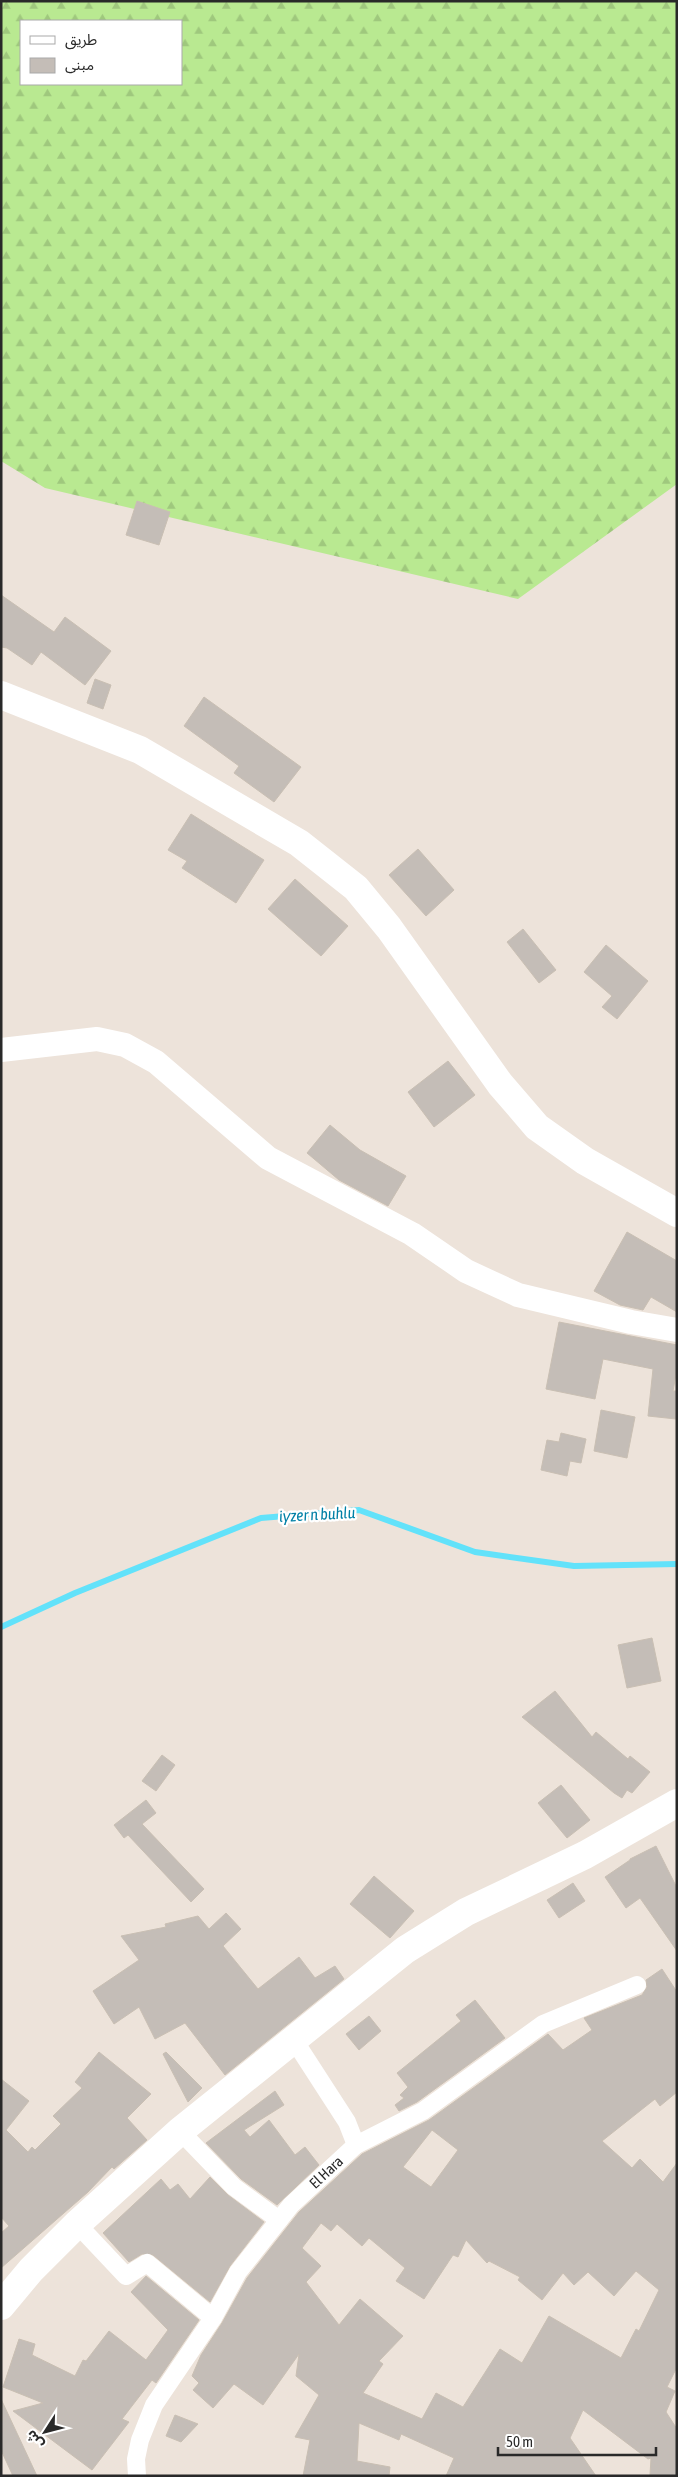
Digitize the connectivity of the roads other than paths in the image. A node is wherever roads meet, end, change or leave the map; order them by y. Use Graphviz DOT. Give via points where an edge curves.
graph roads {
  1 [pos="1,695"];
  2 [pos="1,1050"];
  3 [pos="677,1213"];
  4 [pos="677,1330"];
  5 [pos="677,1803"];
  6 [pos="637,1985"];
  7 [pos="294,2040"];
  8 [pos="180,2131"];
  9 [pos="356,2145"];
  10 [pos="279,2220"];
  11 [pos="77,2224"];
  12 [pos="1,2306"];
  13 [pos="213,2318"];
  14 [pos="137,2476"];
  1 -- 3 [label="main road" via="140,750 299,843 356,888 389,928 500,1084 537,1127 585,1161"];
  2 -- 4 [label="street" via="97,1039 125,1044 156,1062 268,1158 412,1234 466,1272 518,1295"];
  5 -- 7 [label="main road" via="586,1855 466,1912 405,1950"];
  6 -- 9 [label="street, El Hara" via="543,2024 423,2111"];
  7 -- 8 [label="main road"];
  7 -- 9 [label="street" via="347,2122"];
  8 -- 10 [label="street" via="234,2187"];
  8 -- 11 [label="main road"];
  9 -- 10 [label="street, El Hara"];
  10 -- 13 [label="street, El Hara" via="238,2272"];
  11 -- 12 [label="main road"];
  11 -- 13 [label="street" via="126,2276 147,2263"];
  13 -- 14 [label="street, El Hara" via="154,2405 140,2440"];
}
